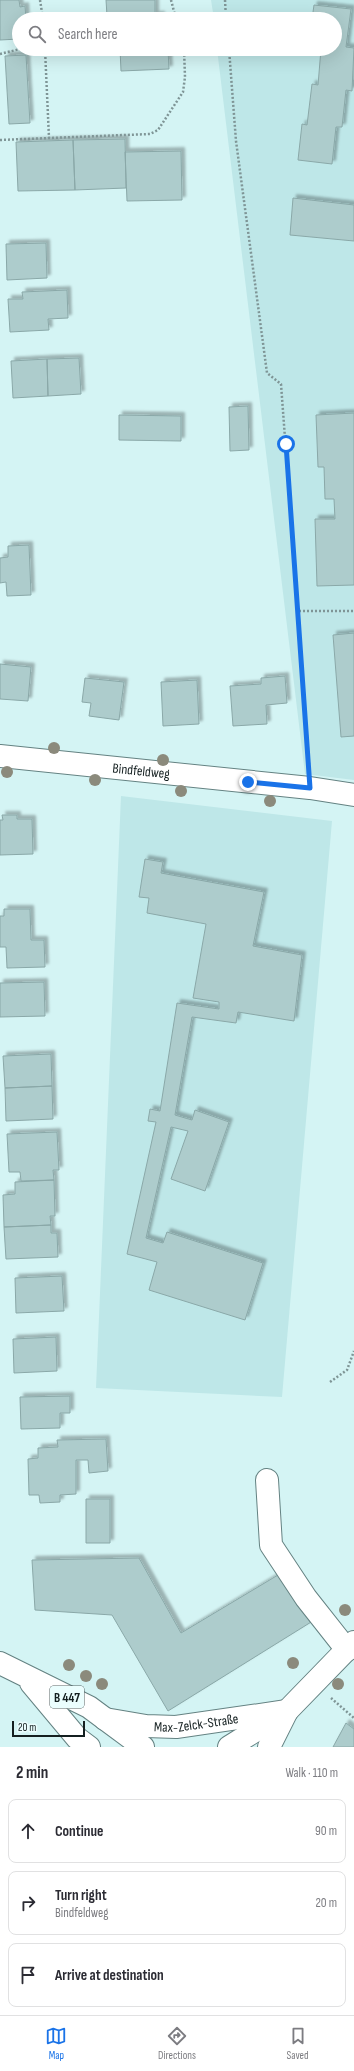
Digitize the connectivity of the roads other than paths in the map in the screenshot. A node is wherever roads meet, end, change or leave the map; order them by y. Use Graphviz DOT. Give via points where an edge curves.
graph roads {
  1 [pos="0,756"];
  2 [pos="354,795"];
  3 [pos="266,1480"];
  4 [pos="350,1646"];
  5 [pos="0,1663"];
  6 [pos="26,1678"];
  7 [pos="287,1711"];
  8 [pos="105,1719"];
  9 [pos="89,1747"];
  10 [pos="143,1747"];
  11 [pos="229,1747"];
  12 [pos="269,1747"];
  1 -- 2 [label="street, Bindfeldweg" via="310,788"];
  3 -- 4 [label="street" via="271,1545 306,1598"];
  4 -- 7 [label="street, Max-Zelck-Straße"];
  5 -- 6 [label="street, B 447"];
  6 -- 8 [label="street, B 447" via="89,1707"];
  6 -- 9 [label="street, B 447" via="77,1738"];
  7 -- 8 [label="street, Max-Zelck-Straße" via="176,1727 146,1726"];
  7 -- 11 [label="street, Max-Zelck-Straße"];
  7 -- 12 [label="street, Max-Zelck-Straße"];
  8 -- 10 [label="street, B 447"];
}
